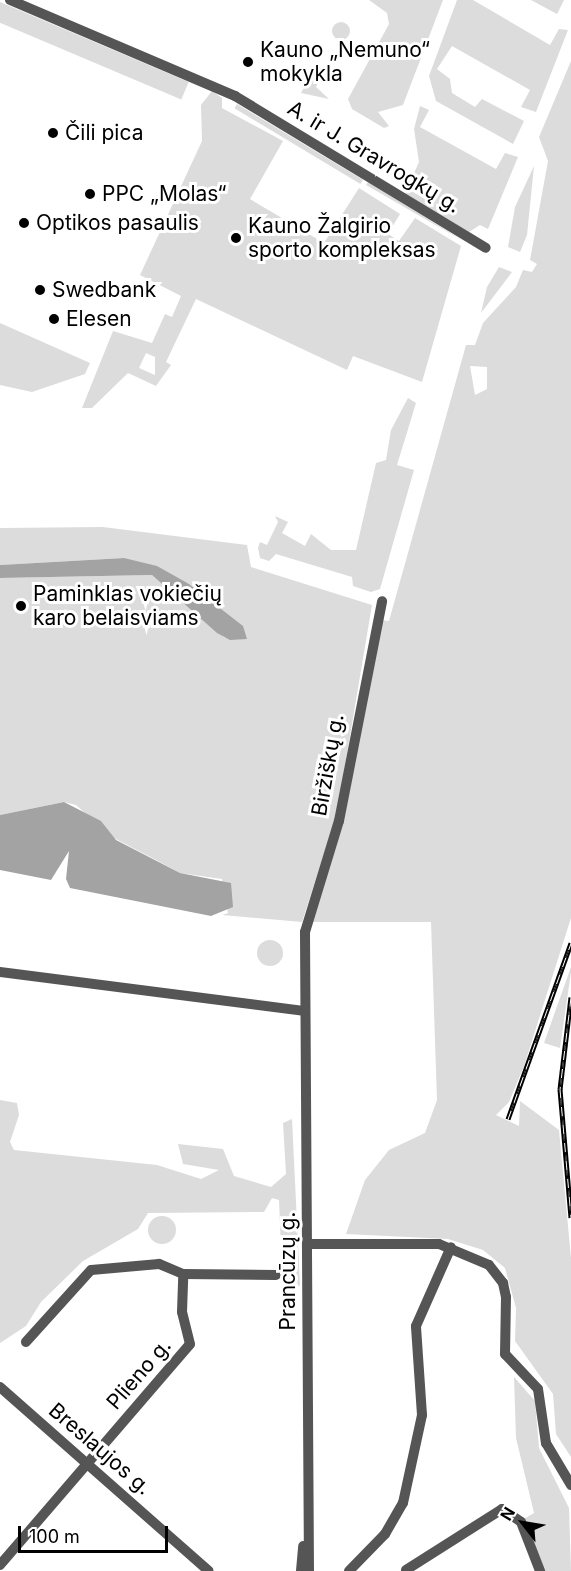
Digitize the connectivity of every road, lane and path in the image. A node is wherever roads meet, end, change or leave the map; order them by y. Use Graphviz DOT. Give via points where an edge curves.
graph roads {
  1 [pos="10,0"];
  2 [pos="486,248"];
  3 [pos="382,601"];
  4 [pos="305,932"];
  5 [pos="0,972"];
  6 [pos="304,1011"];
  7 [pos="308,1244"];
  8 [pos="452,1247"];
  9 [pos="183,1274"];
  10 [pos="276,1275"];
  11 [pos="26,1342"];
  12 [pos="0,1387"];
  13 [pos="87,1464"];
  14 [pos="571,1485"];
  15 [pos="306,1531"];
  16 [pos="0,1565"];
  17 [pos="206,1569"];
  18 [pos="406,1570"];
  19 [pos="301,1571"];
  20 [pos="309,1571"];
  21 [pos="349,1571"];
  22 [pos="540,1571"];
  1 -- 2 [label="street, A. ir J. Gravrogkų g." via="235,96"];
  3 -- 4 [label="street, Biržiškų g." via="339,821"];
  4 -- 6 [label="street, Prancūzų g."];
  5 -- 6 [label="street"];
  6 -- 7 [label="street, Prancūzų g."];
  7 -- 8 [label="street"];
  7 -- 15 [label="street, Prancūzų g."];
  8 -- 14 [label="street" via="481,1259 503,1283 505,1354 538,1389 546,1443"];
  8 -- 21 [label="street" via="416,1326 422,1415 403,1503 385,1534"];
  9 -- 10 [label="street"];
  9 -- 11 [label="street" via="159,1264 91,1270"];
  9 -- 13 [label="street, Plieno g." via="182,1312 190,1344"];
  12 -- 13 [label="street, Breslaujos g."];
  13 -- 16 [label="street, Plieno g."];
  13 -- 17 [label="street, Breslaujos g."];
  15 -- 19 [label="street, Prancūzų g."];
  15 -- 20 [label="street, Prancūzų g."];
  18 -- 22 [label="street" via="502,1509 521,1522"];
}
